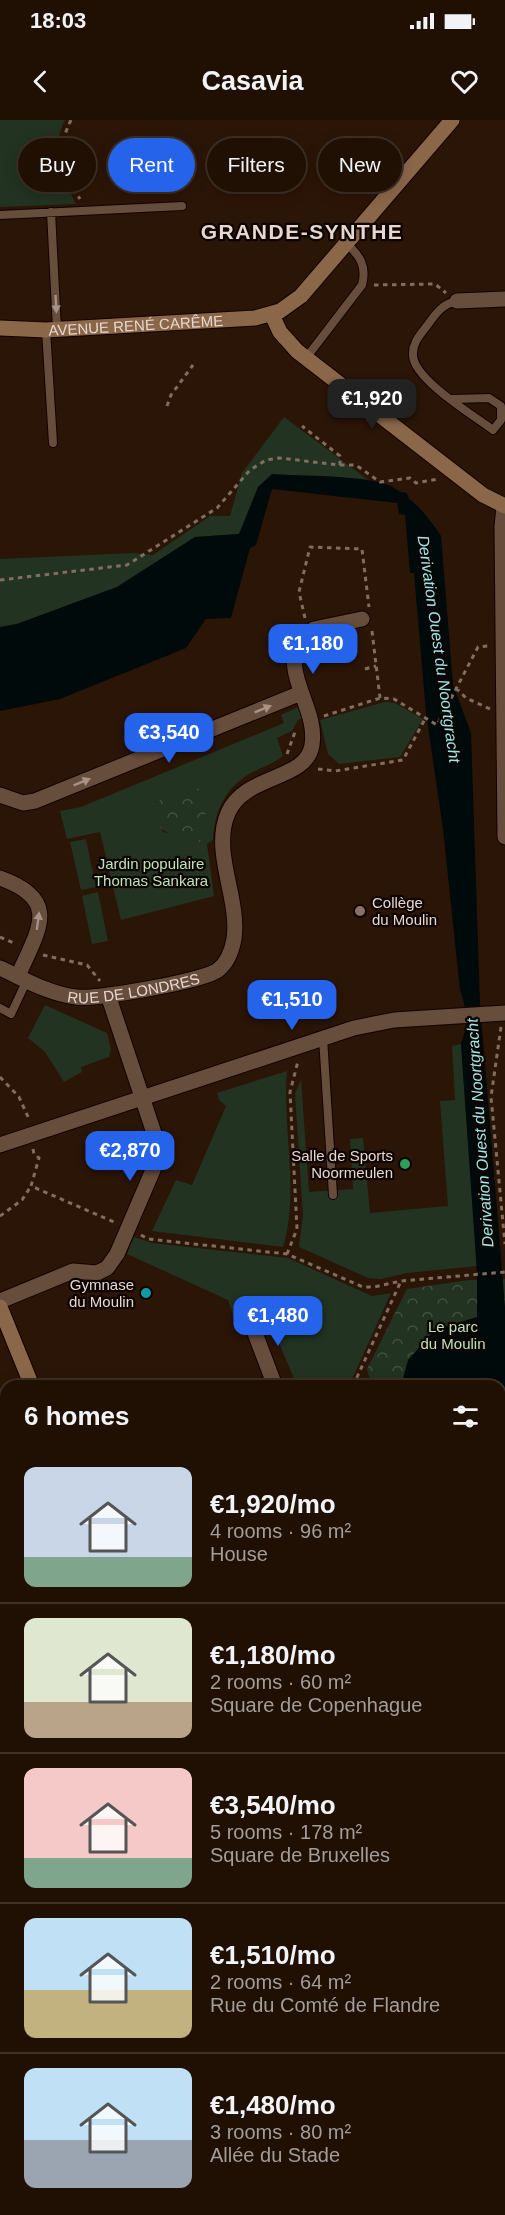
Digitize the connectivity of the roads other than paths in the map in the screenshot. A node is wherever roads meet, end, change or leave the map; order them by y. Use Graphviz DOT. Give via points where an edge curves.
graph roads {
  1 [pos="452,120"];
  2 [pos="182,206"];
  3 [pos="51,212"];
  4 [pos="0,214"];
  5 [pos="346,244"];
  6 [pos="505,299"];
  7 [pos="457,301"];
  8 [pos="272,315"];
  9 [pos="0,328"];
  10 [pos="52,330"];
  11 [pos="306,358"];
  12 [pos="452,399"];
  13 [pos="53,443"];
  14 [pos="505,506"];
  15 [pos="368,621"];
  16 [pos="504,680"];
  17 [pos="301,693"];
  18 [pos="0,795"];
  19 [pos="505,837"];
  20 [pos="0,878"];
  21 [pos="0,968"];
  22 [pos="22,978"];
  23 [pos="105,990"];
  24 [pos="0,1008"];
  25 [pos="501,1014"];
  26 [pos="323,1038"];
  27 [pos="143,1098"];
  28 [pos="0,1145"];
  29 [pos="333,1195"];
  30 [pos="0,1301"];
  31 [pos="0,1307"];
  32 [pos="250,1320"];
  33 [pos="30,1380"];
  34 [pos="273,1380"];
  1 -- 5 [label="street"];
  2 -- 3 [label="lane"];
  3 -- 4 [label="lane"];
  3 -- 10 [label="lane, one-way" via="55,280"];
  5 -- 8 [label="street" via="301,296"];
  5 -- 11 [label="lane" via="360,257 362,285"];
  6 -- 7 [label="street"];
  7 -- 12 [label="lane" via="442,307 417,338 412,353 421,374"];
  8 -- 10 [label="street, AVENUE RENÉ CARÊME"];
  8 -- 11 [label="street" via="285,339"];
  9 -- 10 [label="street, AVENUE RENÉ CARÊME"];
  10 -- 13 [label="lane"];
  11 -- 14 [label="street" via="483,495"];
  12 -- 12 [label="lane" via="493,430 501,420 501,406 493,399"];
  14 -- 16 [label="street"];
  15 -- 17 [label="street" via="308,631 299,640 293,660"];
  16 -- 19 [label="street"];
  18 -- 17 [label="street, one-way" via="27,802"];
  17 -- 23 [label="street, RUE DE LONDRES" via="313,737 311,752 251,787 228,812 224,843 234,932 230,953 221,967 209,975"];
  22 -- 20 [label="street, one-way" via="38,930 39,908 24,888"];
  21 -- 22 [label="street, RUE DE LONDRES"];
  22 -- 23 [label="street, RUE DE LONDRES" via="69,996 90,998"];
  22 -- 24 [label="lane" via="10,1014"];
  23 -- 27 [label="street"];
  25 -- 26 [label="street" via="375,1023"];
  26 -- 27 [label="street"];
  26 -- 29 [label="lane"];
  27 -- 28 [label="street"];
  27 -- 30 [label="street" via="157,1156 113,1260 104,1271 73,1271"];
  31 -- 33 [label="street"];
  32 -- 34 [label="street"];
}
